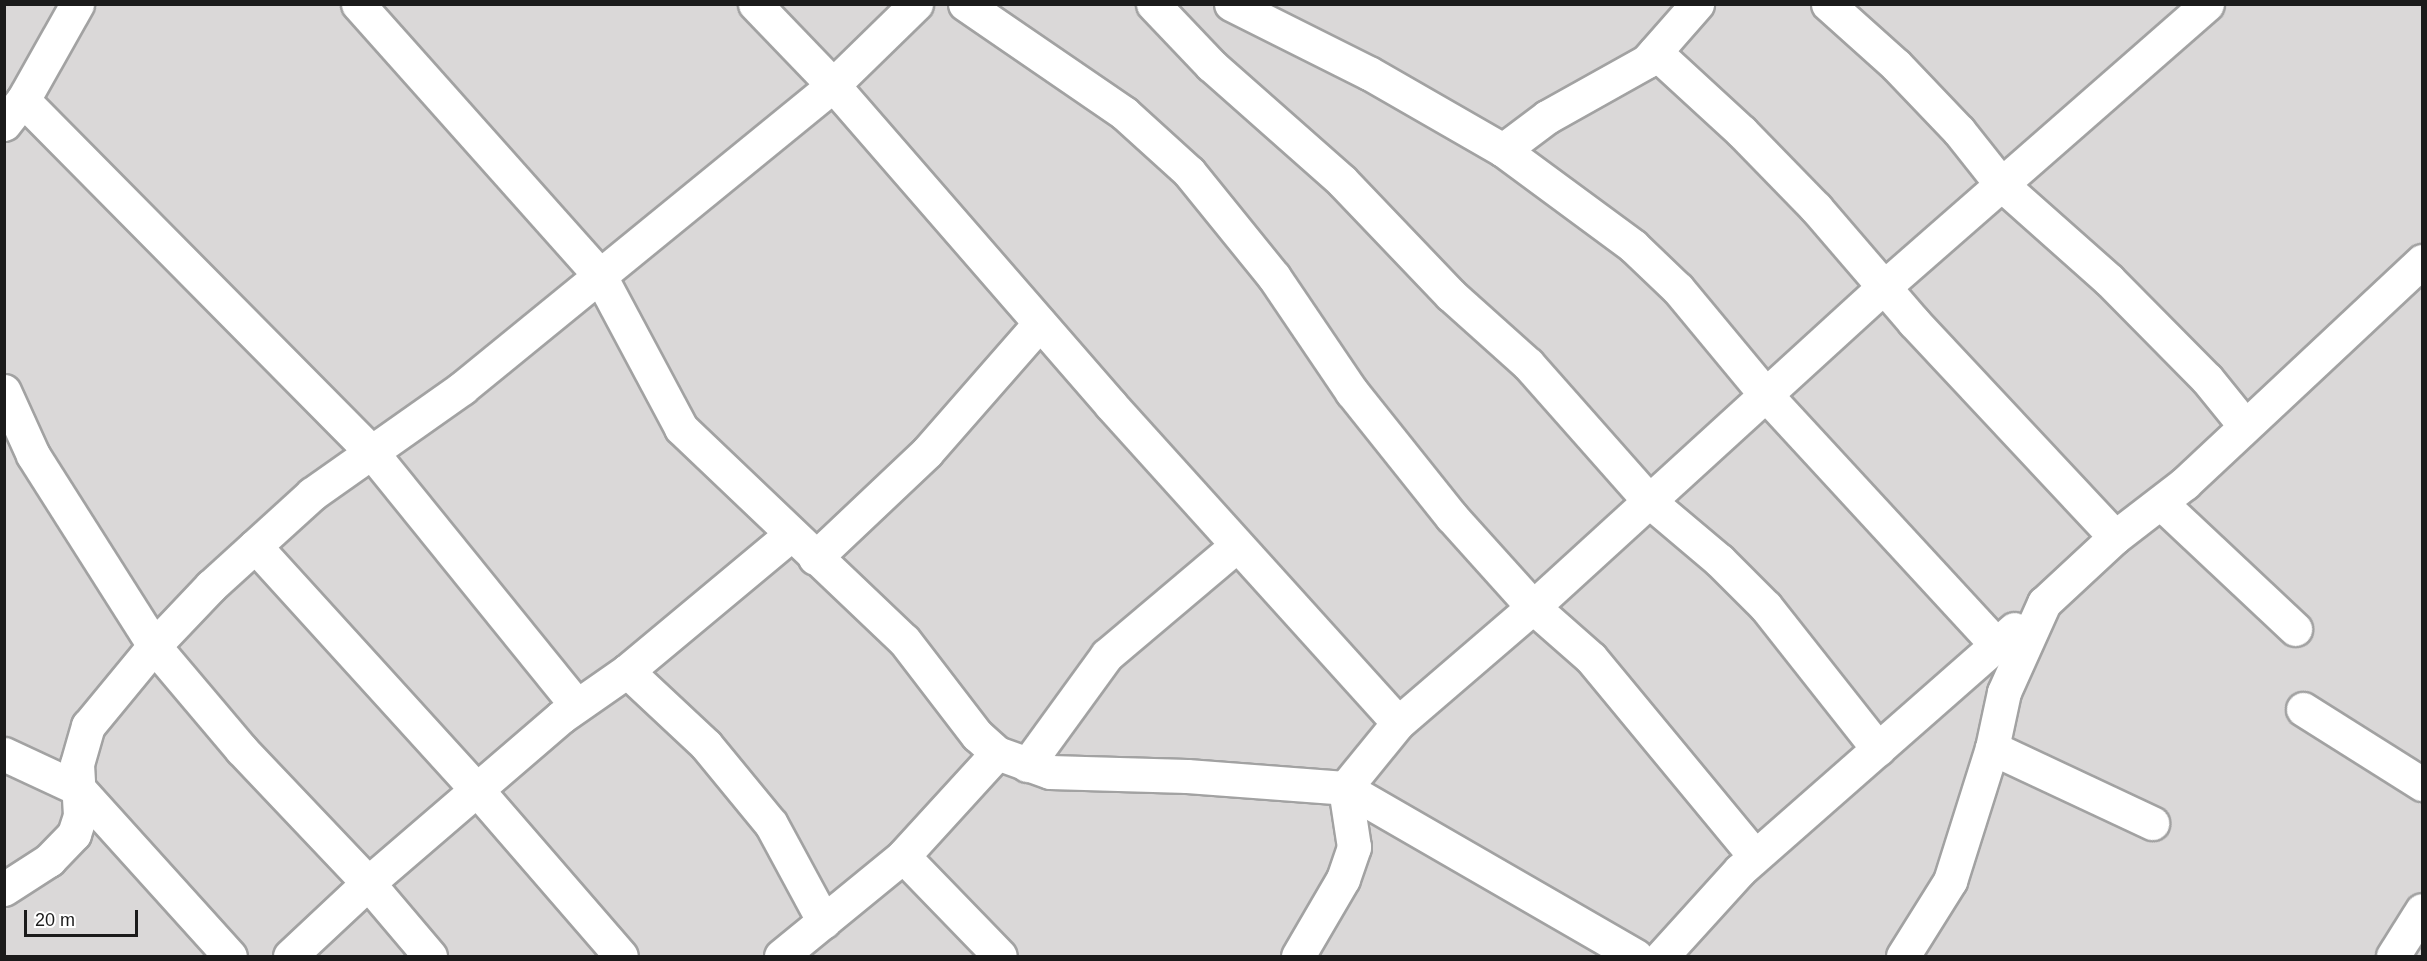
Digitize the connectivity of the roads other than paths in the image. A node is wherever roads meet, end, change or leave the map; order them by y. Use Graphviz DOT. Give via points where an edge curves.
graph roads {
  1 [pos="77,4"];
  2 [pos="358,4"];
  3 [pos="755,4"];
  4 [pos="916,4"];
  5 [pos="965,4"];
  6 [pos="1153,4"];
  7 [pos="1232,4"];
  8 [pos="1697,4"];
  9 [pos="1828,4"];
  10 [pos="2207,4"];
  11 [pos="1655,52"];
  12 [pos="834,86"];
  13 [pos="14,112"];
  14 [pos="1503,150"];
  15 [pos="2001,184"];
  16 [pos="2422,261"];
  17 [pos="600,276"];
  18 [pos="1884,287"];
  19 [pos="1040,323"];
  20 [pos="4,391"];
  21 [pos="1766,395"];
  22 [pos="2245,426"];
  23 [pos="373,454"];
  24 [pos="1649,501"];
  25 [pos="2161,502"];
  26 [pos="790,536"];
  27 [pos="2115,537"];
  28 [pos="1237,545"];
  29 [pos="255,546"];
  30 [pos="815,558"];
  31 [pos="2044,603"];
  32 [pos="1533,607"];
  33 [pos="2295,629"];
  34 [pos="1996,644"];
  35 [pos="154,646"];
  36 [pos="627,671"];
  37 [pos="576,705"];
  38 [pos="2302,709"];
  39 [pos="1398,723"];
  40 [pos="1878,748"];
  41 [pos="1992,748"];
  42 [pos="997,753"];
  43 [pos="4,754"];
  44 [pos="1027,765"];
  45 [pos="2422,784"];
  46 [pos="1345,788"];
  47 [pos="79,789"];
  48 [pos="478,791"];
  49 [pos="2152,823"];
  50 [pos="903,856"];
  51 [pos="1755,856"];
  52 [pos="368,883"];
  53 [pos="4,890"];
  54 [pos="2422,910"];
  55 [pos="824,922"];
  56 [pos="794,953"];
  57 [pos="1640,956"];
  58 [pos="230,957"];
  59 [pos="290,957"];
  60 [pos="430,957"];
  61 [pos="621,957"];
  62 [pos="999,957"];
  63 [pos="1298,957"];
  64 [pos="1903,957"];
  65 [pos="2393,957"];
  1 -- 13 [label="street"];
  2 -- 17 [label="street"];
  3 -- 12 [label="street"];
  4 -- 12 [label="street"];
  5 -- 32 [label="street" via="1124,112 1189,172 1274,277 1352,392 1443,507"];
  6 -- 24 [label="street" via="1211,65 1342,181 1451,295 1528,364"];
  7 -- 14 [label="street" via="1369,73"];
  8 -- 11 [label="street"];
  9 -- 15 [label="street" via="1896,65 1959,131"];
  10 -- 15 [label="street"];
  11 -- 14 [label="street" via="1647,61 1547,117"];
  11 -- 18 [label="street" via="1750,140"];
  12 -- 17 [label="street"];
  12 -- 19 [label="street"];
  13 -- 23 [label="street"];
  14 -- 21 [label="street" via="1633,246 1678,289"];
  15 -- 18 [label="street"];
  15 -- 22 [label="street" via="2109,280 2207,379"];
  16 -- 22 [label="street"];
  17 -- 23 [label="street"];
  17 -- 26 [label="street" via="681,428"];
  18 -- 21 [label="street"];
  18 -- 27 [label="street"];
  19 -- 28 [label="street"];
  19 -- 30 [label="street" via="927,452"];
  20 -- 35 [label="street" via="33,455"];
  21 -- 24 [label="street"];
  21 -- 34 [label="street"];
  22 -- 25 [label="street"];
  23 -- 29 [label="street" via="312,494"];
  23 -- 37 [label="street"];
  24 -- 32 [label="street"];
  24 -- 40 [label="street" via="1719,560 1766,607"];
  25 -- 27 [label="street"];
  25 -- 33 [label="street"];
  26 -- 30 [label="street"];
  26 -- 36 [label="street"];
  27 -- 31 [label="street"];
  28 -- 39 [label="street"];
  28 -- 44 [label="street" via="1107,655"];
  29 -- 35 [label="street"];
  29 -- 48 [label="street"];
  30 -- 42 [label="street" via="904,640 977,735"];
  31 -- 34 [label="street"];
  31 -- 41 [label="street" via="2011,673"];
  32 -- 39 [label="street"];
  32 -- 51 [label="street" via="1591,658"];
  34 -- 40 [label="street"];
  35 -- 47 [label="street" via="88,726 77,764"];
  35 -- 52 [label="street" via="242,749"];
  36 -- 37 [label="street"];
  36 -- 55 [label="street" via="706,745 771,824"];
  37 -- 48 [label="street"];
  38 -- 45 [label="street"];
  39 -- 46 [label="street"];
  40 -- 51 [label="street"];
  41 -- 49 [label="street"];
  41 -- 64 [label="street" via="1950,882"];
  42 -- 44 [label="street"];
  42 -- 50 [label="street"];
  43 -- 47 [label="street"];
  44 -- 46 [label="street" via="1050,772 1187,776"];
  46 -- 57 [label="street"];
  46 -- 63 [label="street" via="1354,847 1343,879"];
  47 -- 53 [label="street" via="80,815 74,834 49,860"];
  47 -- 58 [label="street"];
  48 -- 52 [label="street"];
  48 -- 61 [label="street"];
  50 -- 55 [label="street"];
  50 -- 62 [label="street"];
  51 -- 57 [label="street"];
  52 -- 59 [label="street"];
  52 -- 60 [label="street"];
  54 -- 65 [label="street"];
  55 -- 56 [label="street"];
}
